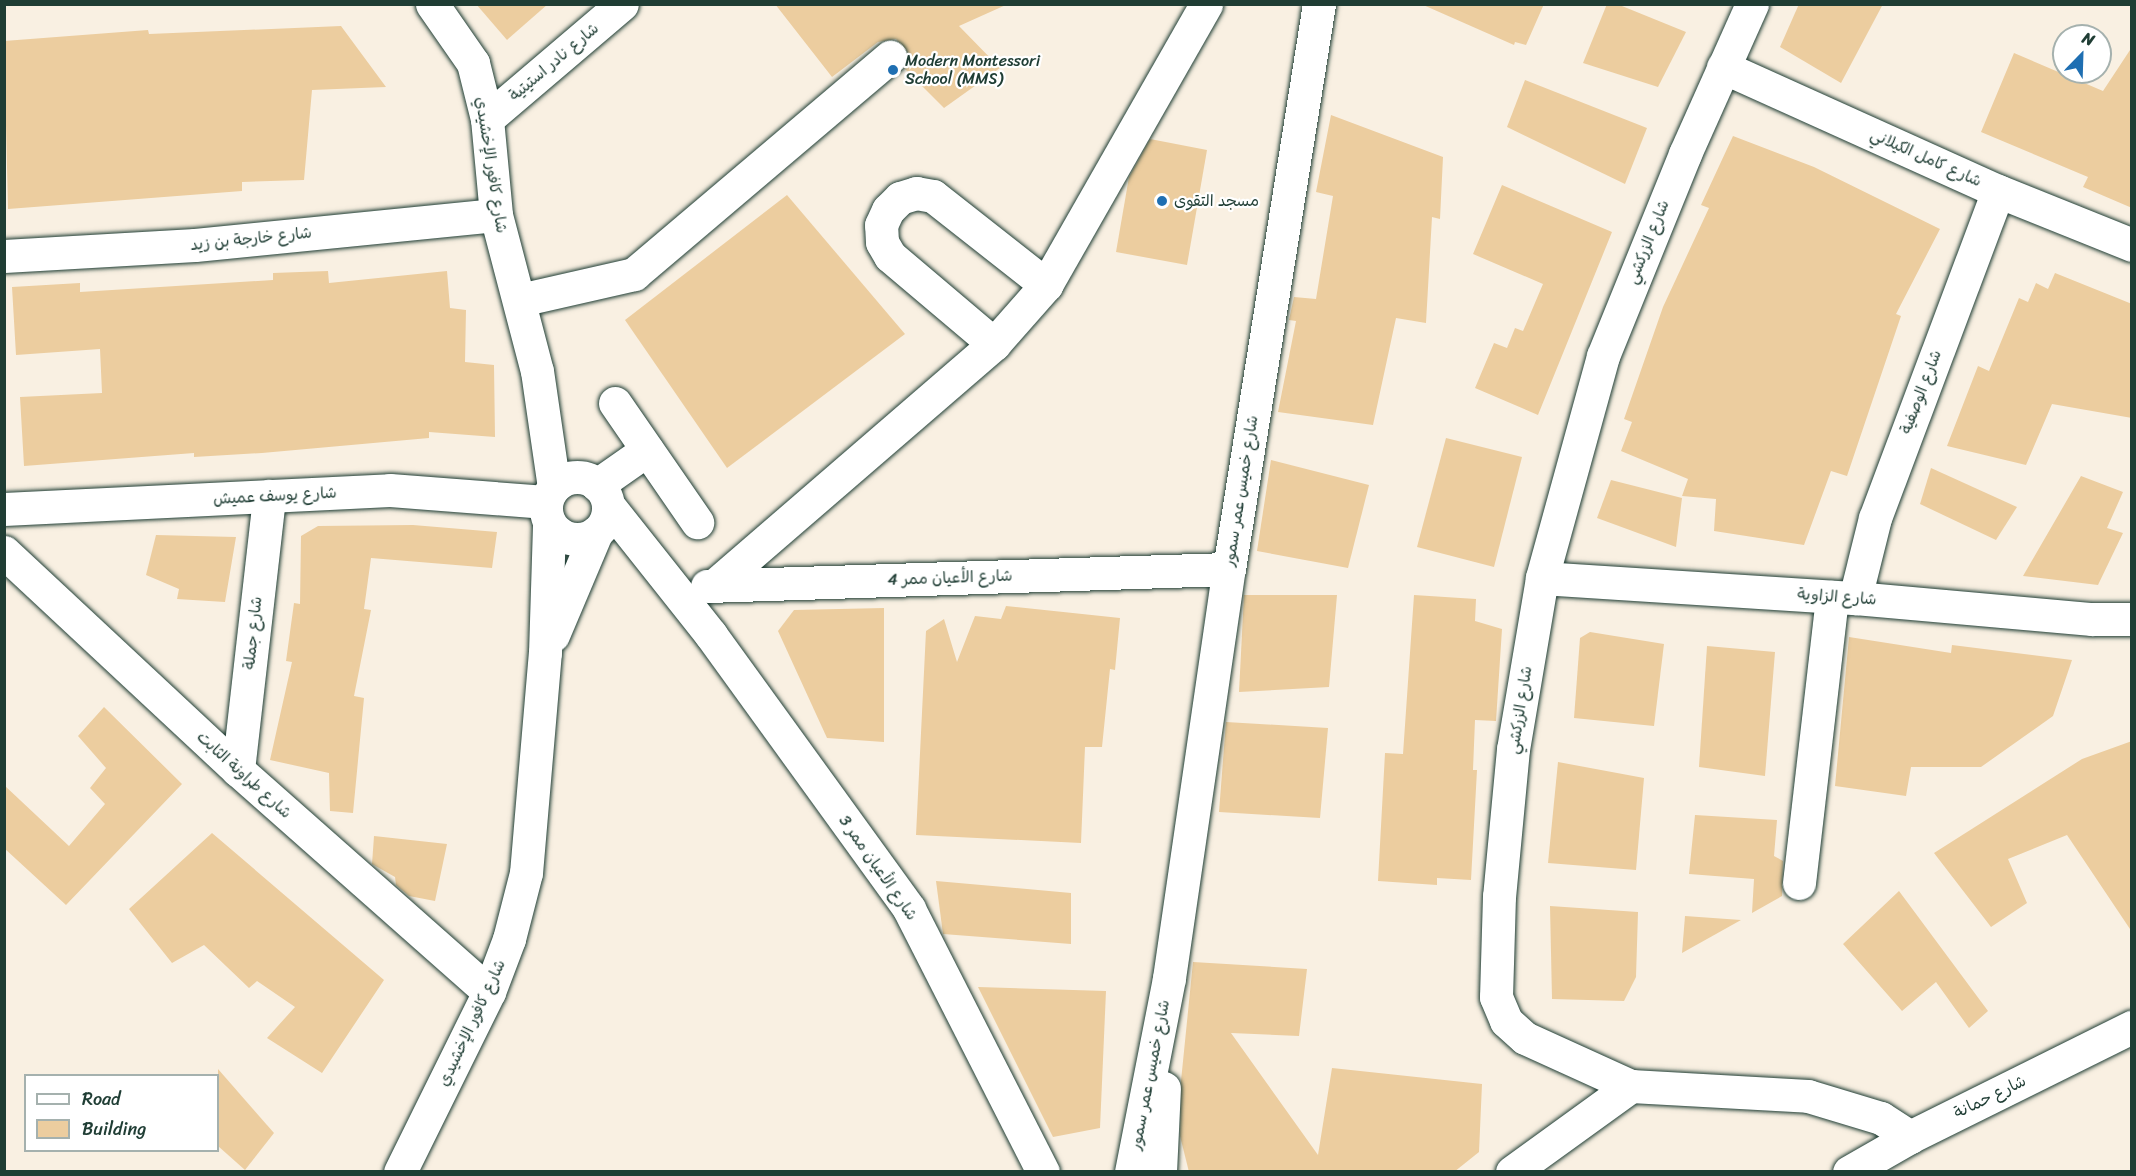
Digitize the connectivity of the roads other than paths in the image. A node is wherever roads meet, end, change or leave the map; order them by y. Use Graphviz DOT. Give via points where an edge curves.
graph roads {
  1 [pos="432,4"];
  2 [pos="622,4"];
  3 [pos="1206,4"];
  4 [pos="1319,4"];
  5 [pos="1752,4"];
  6 [pos="890,57"];
  7 [pos="1723,67"];
  8 [pos="487,119"];
  9 [pos="1998,191"];
  10 [pos="496,215"];
  11 [pos="2132,245"];
  12 [pos="4,256"];
  13 [pos="1046,285"];
  14 [pos="520,300"];
  15 [pos="994,344"];
  16 [pos="615,403"];
  17 [pos="648,450"];
  18 [pos="269,496"];
  19 [pos="579,506"];
  20 [pos="4,509"];
  21 [pos="697,522"];
  22 [pos="4,552"];
  23 [pos="1229,569"];
  24 [pos="1542,578"];
  25 [pos="715,585"];
  26 [pos="673,590"];
  27 [pos="1843,597"];
  28 [pos="2132,619"];
  29 [pos="545,653"];
  30 [pos="238,770"];
  31 [pos="1799,883"];
  32 [pos="1169,978"];
  33 [pos="489,992"];
  34 [pos="2127,1031"];
  35 [pos="1631,1086"];
  36 [pos="1910,1137"];
  37 [pos="400,1172"];
  38 [pos="1043,1172"];
  39 [pos="1131,1172"];
  40 [pos="1160,1172"];
  41 [pos="1512,1172"];
  42 [pos="1849,1172"];
  1 -- 8 [label="street, شارع كافور الإخشيدي" via="472,63"];
  2 -- 8 [label="street, شارع نادر استيتية"];
  3 -- 13 [label="street"];
  4 -- 23 [label="street, شارع خميس عمر سمور"];
  5 -- 7 [label="street, شارع الزركشي"];
  6 -- 14 [label="street" via="634,274"];
  7 -- 9 [label="street, شارع كامل الكيلاني"];
  7 -- 24 [label="street, شارع الزركشي" via="1603,356"];
  8 -- 10 [label="street, شارع كافور الإخشيدي"];
  9 -- 11 [label="street, شارع كامل الكيلاني"];
  9 -- 27 [label="street, شارع الوصفية"];
  10 -- 12 [label="street, شارع خارجة بن زيد" via="195,245"];
  10 -- 14 [label="street, شارع كافور الإخشيدي"];
  13 -- 15 [label="street"];
  13 -- 15 [label="street" via="933,196 916,193 900,198 888,210 881,225 882,242 890,256"];
  14 -- 19 [label="street, شارع كافور الإخشيدي" via="537,371"];
  15 -- 25 [label="street"];
  16 -- 17 [label="street"];
  17 -- 19 [label="street"];
  17 -- 21 [label="street"];
  18 -- 19 [label="street, شارع يوسف عميش" via="390,490"];
  18 -- 20 [label="street, شارع يوسف عميش"];
  18 -- 30 [label="street, شارع جملة"];
  19 -- 26 [label="street, شارع الأعيان ممر 3"];
  19 -- 29 [label="street, شارع كافور الإخشيدي"];
  19 -- 29 [label="street, شارع كافور الإخشيدي"];
  22 -- 30 [label="street, شارع طراونة الثابت"];
  23 -- 25 [label="street, شارع الأعيان ممر 4"];
  23 -- 32 [label="street, شارع خميس عمر سمور"];
  24 -- 27 [label="street, شارع الزاوية"];
  24 -- 35 [label="street, شارع الزركشي" via="1513,749 1499,896 1496,997 1506,1022 1520,1035"];
  25 -- 26 [label="street, شارع الأعيان ممر 4"];
  26 -- 38 [label="street, شارع الأعيان ممر 3" via="711,635 909,909"];
  27 -- 28 [label="street, شارع الزاوية" via="2092,619"];
  27 -- 31 [label="street, شارع الوصفية"];
  29 -- 33 [label="street, شارع كافور الإخشيدي" via="526,873 509,939"];
  30 -- 33 [label="street, شارع طراونة الثابت"];
  32 -- 39 [label="street, شارع خميس عمر سمور"];
  32 -- 40 [label="street, شارع خميس عمر سمور"];
  33 -- 37 [label="street, شارع كافور الإخشيدي"];
  34 -- 36 [label="street, شارع حمانة"];
  35 -- 36 [label="street, شارع الزركشي" via="1808,1096 1881,1118"];
  35 -- 41 [label="street"];
  36 -- 42 [label="street, شارع حمانة"];
}
